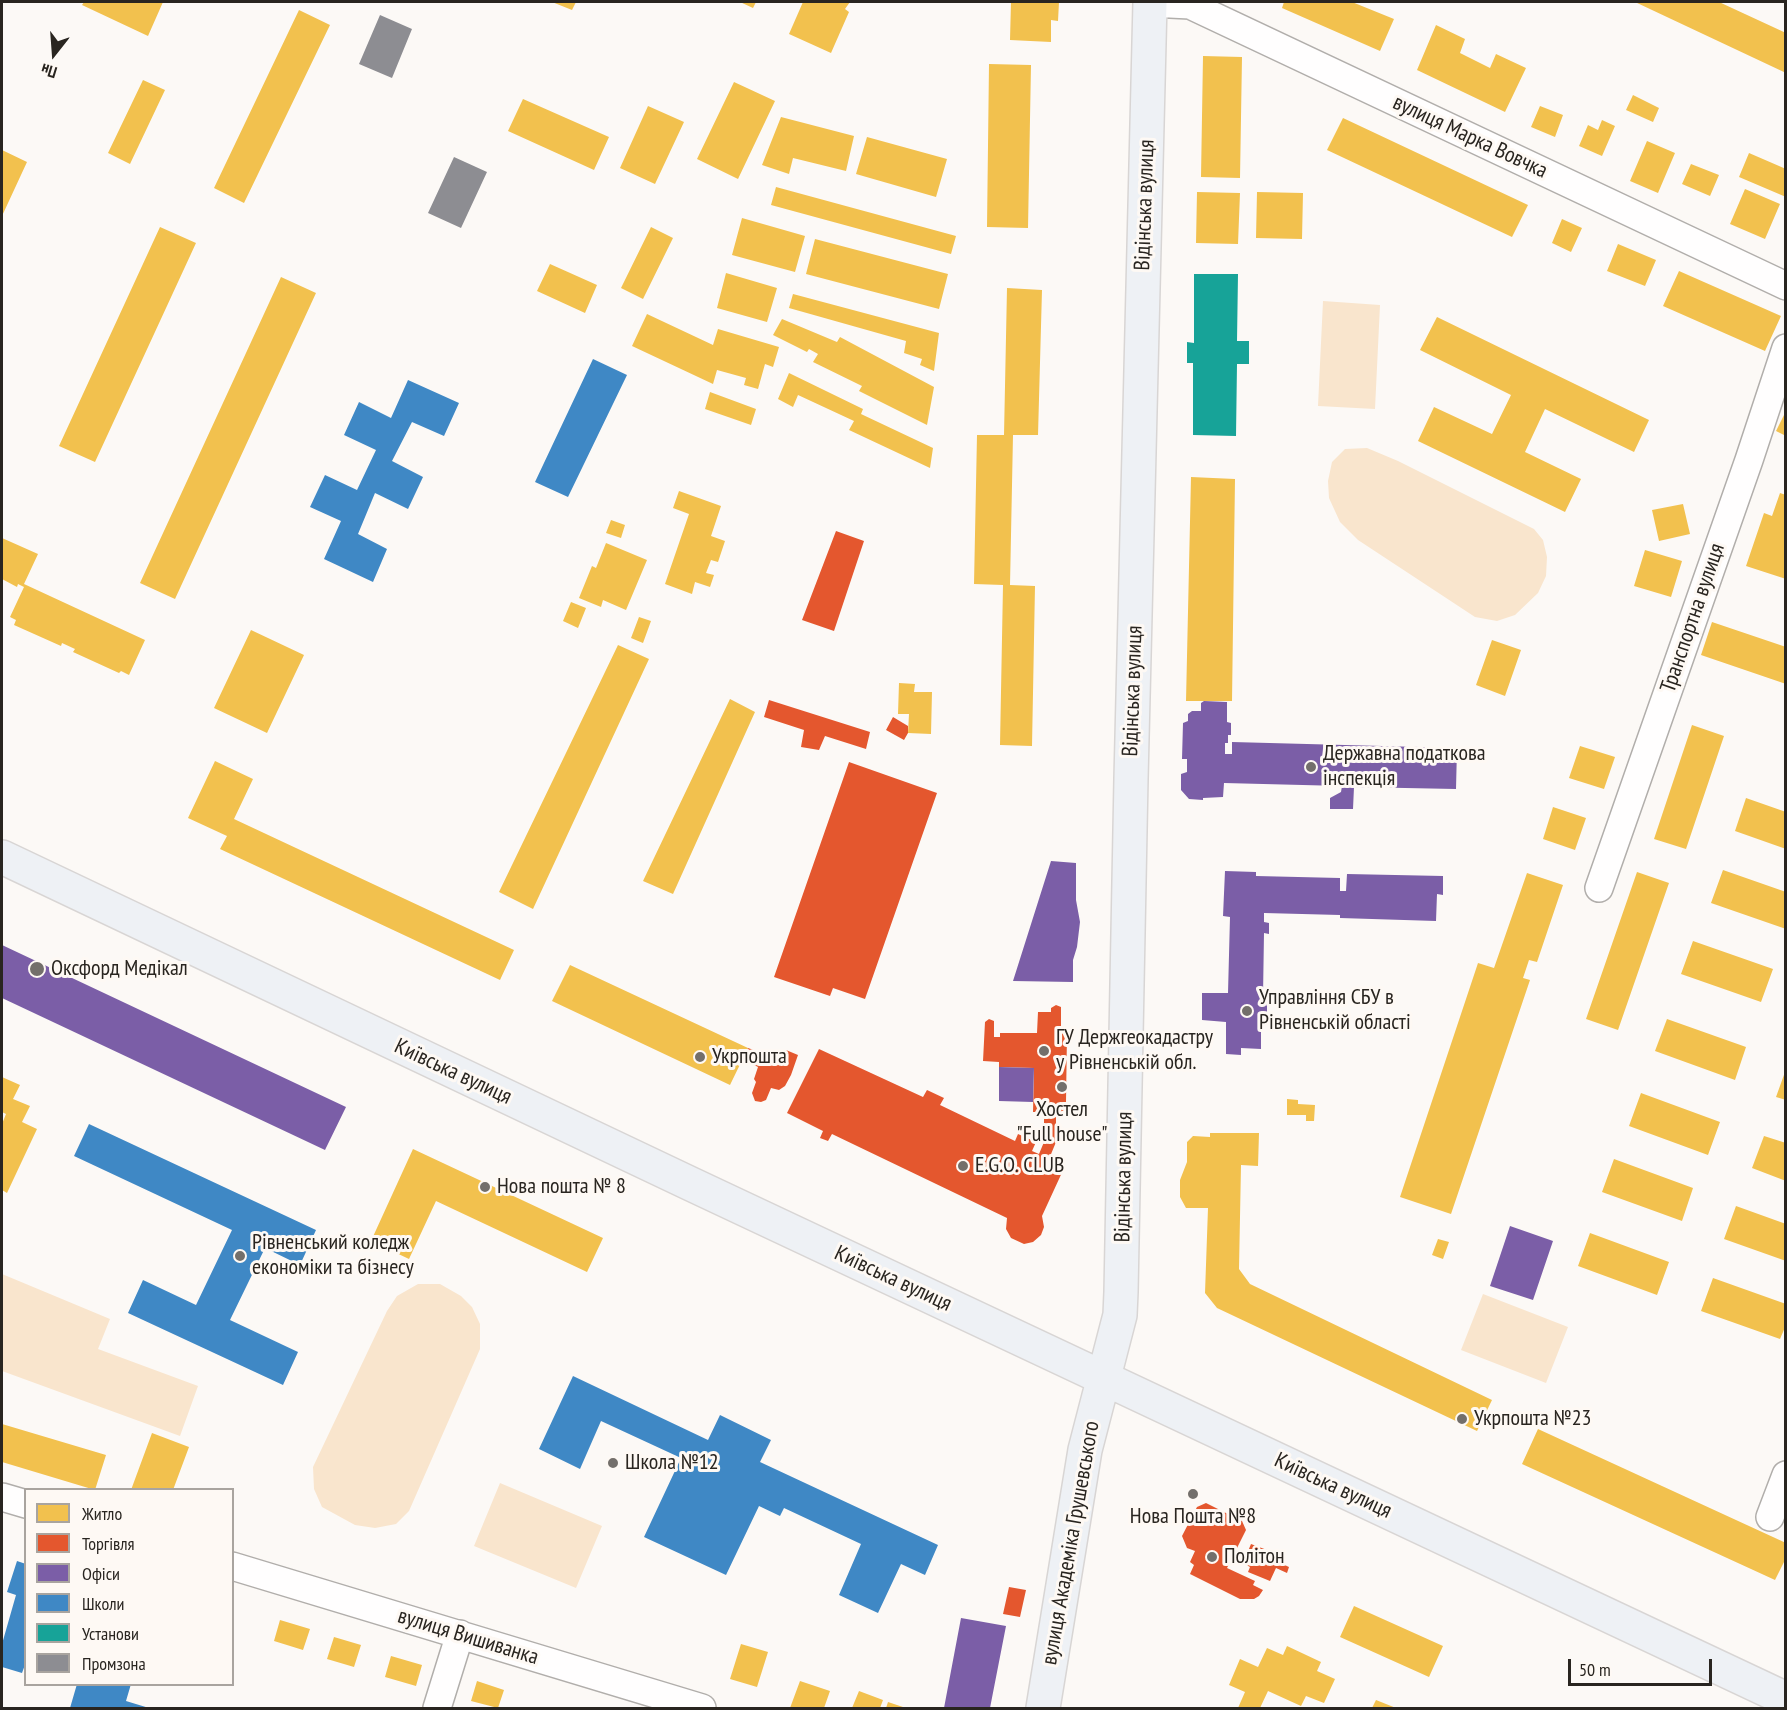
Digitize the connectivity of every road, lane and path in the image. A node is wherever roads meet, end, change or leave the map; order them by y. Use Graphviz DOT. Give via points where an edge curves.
graph roads {
  1 [pos="1150,2"];
  2 [pos="1785,286"];
  3 [pos="1785,348"];
  4 [pos="2,857"];
  5 [pos="1599,888"];
  6 [pos="1103,1378"];
  7 [pos="1785,1475"];
  8 [pos="2,1497"];
  9 [pos="24,1503"];
  10 [pos="1770,1517"];
  11 [pos="234,1567"];
  12 [pos="460,1634"];
  13 [pos="1785,1699"];
  14 [pos="438,1708"];
  15 [pos="702,1708"];
  16 [pos="1043,1708"];
  1 -- 2 [label="street, вулиця Марка Вовчка" via="1190,5"];
  1 -- 6 [label="main road, Відінська вулиця" via="1122,1292 1120,1315"];
  3 -- 5 [label="street, Транспортна вулиця"];
  4 -- 6 [label="main road, Київська вулиця"];
  6 -- 13 [label="main road, Київська вулиця"];
  6 -- 16 [label="main road, вулиця Академіка Грушевського" via="1085,1450"];
  7 -- 10 [label="street"];
  8 -- 9 [label="street"];
  11 -- 12 [label="street, вулиця Вишиванка"];
  12 -- 14 [label="street"];
  12 -- 15 [label="street, вулиця Вишиванка"];
}
